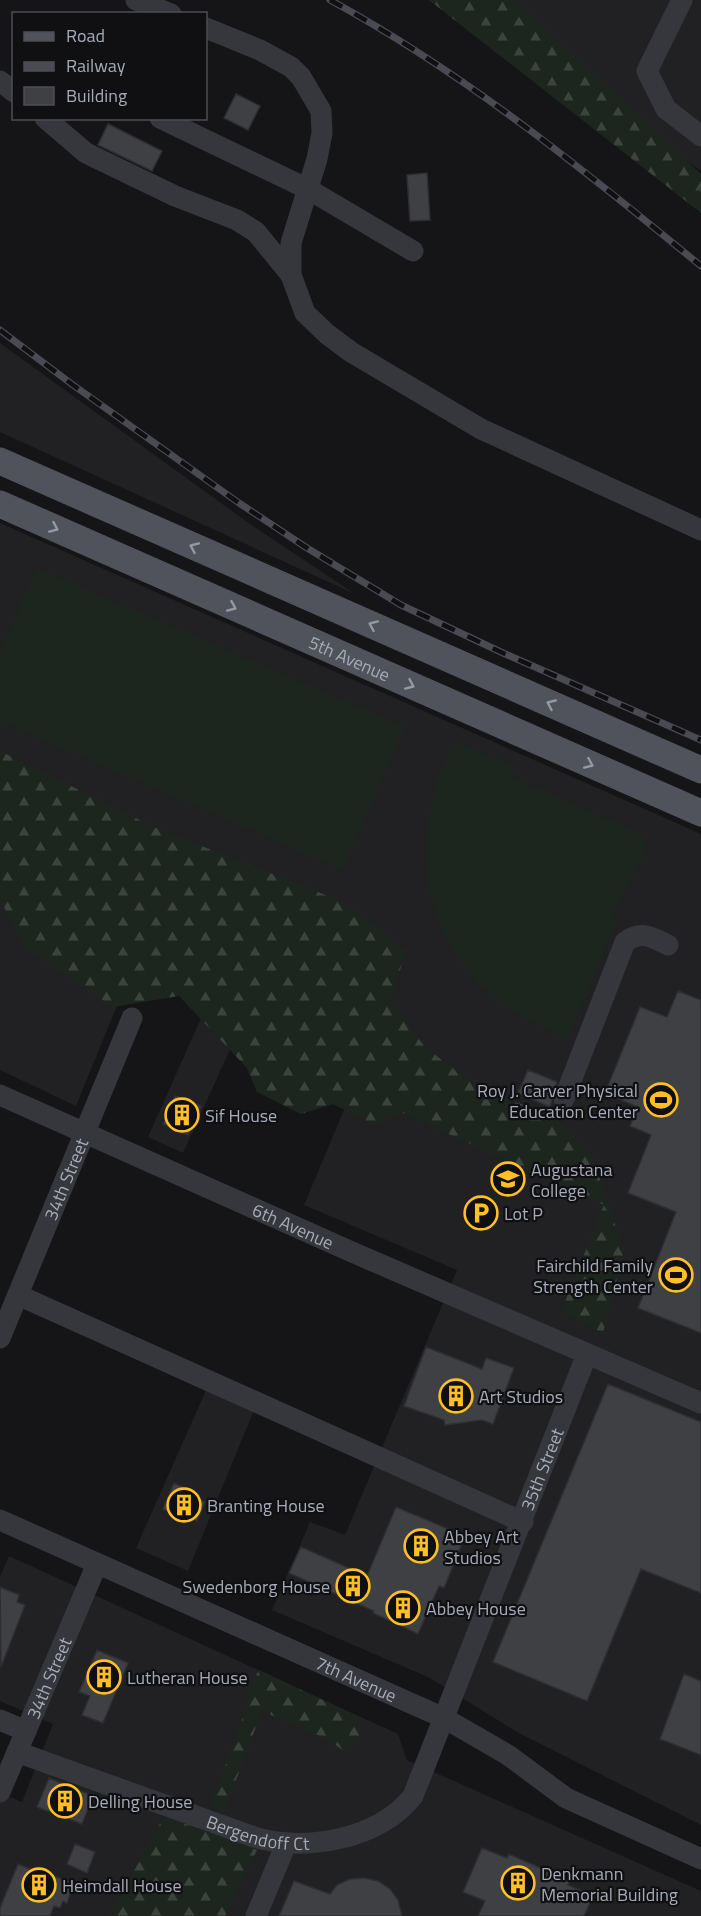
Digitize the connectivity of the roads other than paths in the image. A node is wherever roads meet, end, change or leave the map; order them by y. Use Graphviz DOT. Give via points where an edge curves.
graph roads {
  1 [pos="136,0"];
  2 [pos="682,0"];
  3 [pos="166,12"];
  4 [pos="207,28"];
  5 [pos="0,81"];
  6 [pos="12,91"];
  7 [pos="47,120"];
  8 [pos="164,120"];
  9 [pos="701,136"];
  10 [pos="308,189"];
  11 [pos="413,251"];
  12 [pos="291,274"];
  13 [pos="0,461"];
  14 [pos="0,504"];
  15 [pos="701,530"];
  16 [pos="701,770"];
  17 [pos="701,813"];
  18 [pos="668,945"];
  19 [pos="132,1018"];
  20 [pos="0,1095"];
  21 [pos="564,1099"];
  22 [pos="86,1133"];
  23 [pos="18,1295"];
  24 [pos="0,1338"];
  25 [pos="587,1354"];
  26 [pos="701,1403"];
  27 [pos="0,1520"];
  28 [pos="523,1522"];
  29 [pos="97,1564"];
  30 [pos="444,1718"];
  31 [pos="0,1720"];
  32 [pos="26,1731"];
  33 [pos="17,1752"];
  34 [pos="0,1792"];
  35 [pos="286,1844"];
  36 [pos="701,1859"];
  37 [pos="256,1916"];
  1 -- 3 [label="street"];
  2 -- 9 [label="street" via="646,71 666,109"];
  4 -- 10 [label="street" via="291,67 309,89 321,111 322,133"];
  5 -- 6 [label="street"];
  7 -- 12 [label="street" via="86,153 256,232"];
  8 -- 10 [label="street"];
  10 -- 11 [label="street"];
  10 -- 12 [label="street" via="291,243"];
  12 -- 15 [label="street" via="305,313 351,352 481,429"];
  16 -- 13 [label="main road, one-way"];
  14 -- 17 [label="main road, 5th Avenue, one-way"];
  18 -- 21 [label="street" via="644,935 626,942"];
  19 -- 22 [label="street, 34th Street"];
  20 -- 22 [label="street, 6th Avenue"];
  22 -- 23 [label="street, 34th Street"];
  22 -- 25 [label="street, 6th Avenue"];
  23 -- 24 [label="street, 34th Street"];
  23 -- 28 [label="street"];
  25 -- 26 [label="street, 6th Avenue"];
  25 -- 28 [label="street, 35th Street"];
  27 -- 29 [label="street, 7th Avenue"];
  28 -- 30 [label="street, 35th Street"];
  29 -- 30 [label="street, 7th Avenue"];
  29 -- 32 [label="street, 34th Street"];
  30 -- 35 [label="street, Bergendoff Ct" via="413,1796 404,1807 335,1840"];
  30 -- 36 [label="street, 7th Avenue" via="508,1755 566,1798"];
  31 -- 32 [label="street"];
  32 -- 33 [label="street, 34th Street"];
  33 -- 34 [label="street, 34th Street"];
  33 -- 35 [label="street, Bergendoff Ct" via="246,1834"];
  35 -- 37 [label="street"];
}
